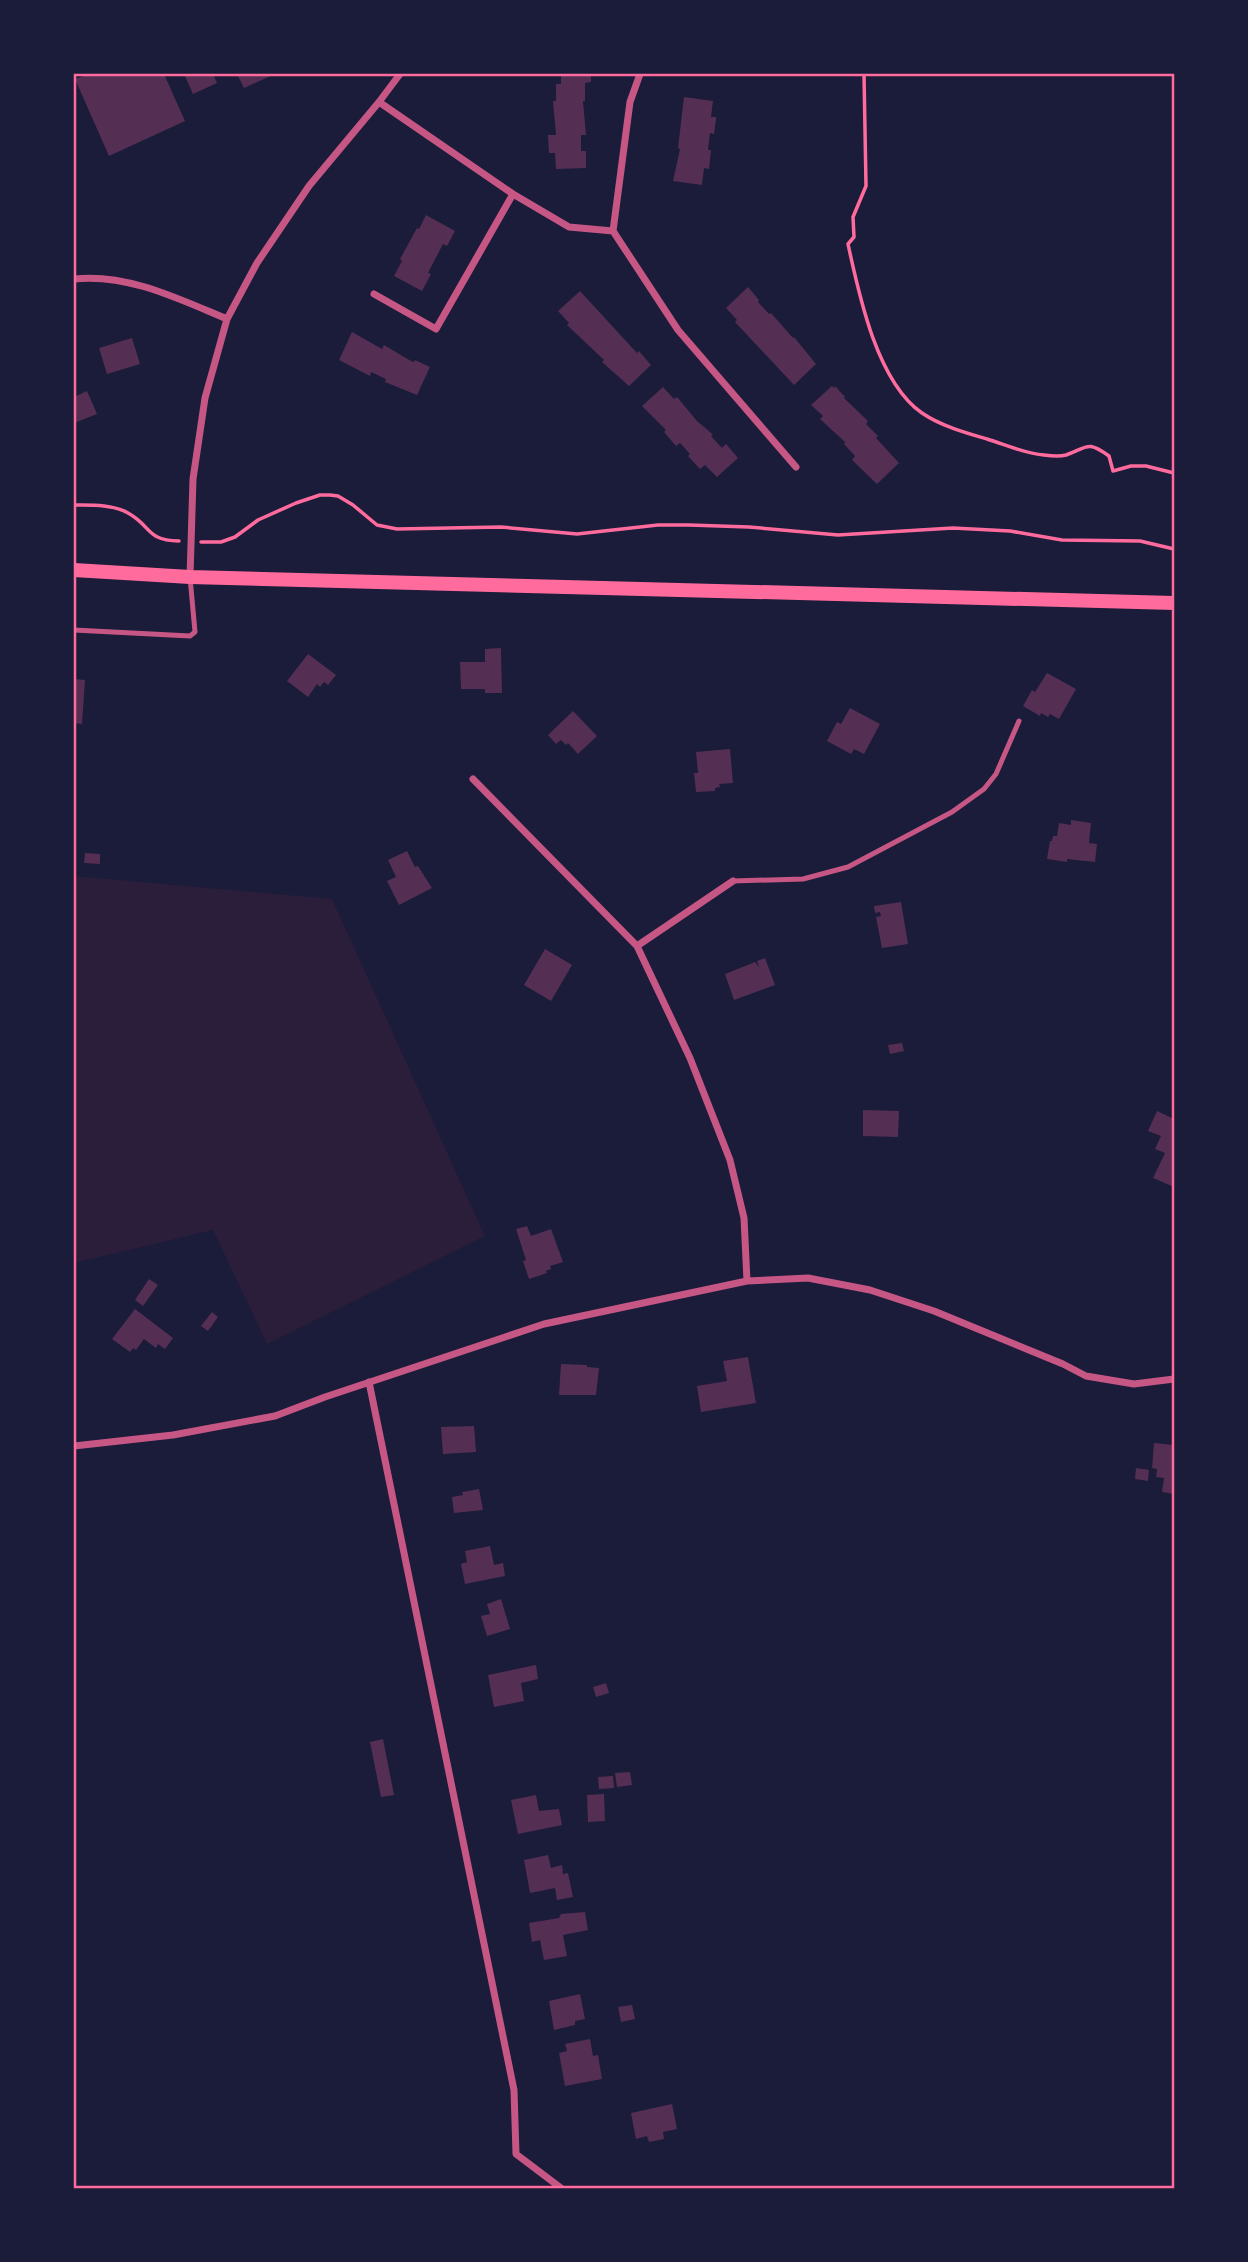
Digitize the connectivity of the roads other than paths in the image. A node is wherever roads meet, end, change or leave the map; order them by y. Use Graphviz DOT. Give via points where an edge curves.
graph roads {
  1 [pos="400,74"];
  2 [pos="640,74"];
  3 [pos="379,102"];
  4 [pos="513,194"];
  5 [pos="613,231"];
  6 [pos="74,268"];
  7 [pos="77,279"];
  8 [pos="374,294"];
  9 [pos="228,319"];
  10 [pos="796,467"];
  11 [pos="74,570"];
  12 [pos="190,577"];
  13 [pos="1174,603"];
  14 [pos="74,631"];
  15 [pos="1019,721"];
  16 [pos="473,779"];
  17 [pos="733,881"];
  18 [pos="637,946"];
  19 [pos="747,1281"];
  20 [pos="1174,1379"];
  21 [pos="369,1382"];
  22 [pos="74,1446"];
  23 [pos="561,2189"];
  1 -- 3 [label="street"];
  2 -- 5 [label="street" via="629,102"];
  3 -- 4 [label="street"];
  3 -- 9 [label="street" via="309,186 257,263"];
  4 -- 5 [label="street" via="569,227"];
  4 -- 8 [label="street" via="436,329"];
  5 -- 10 [label="street" via="678,330"];
  6 -- 7 [label="street"];
  7 -- 9 [label="street" via="122,280"];
  9 -- 12 [label="street" via="205,398 192,479"];
  11 -- 12 [label="main road"];
  12 -- 13 [label="main road"];
  12 -- 14 [label="lane" via="195,632 190,636"];
  15 -- 17 [label="lane" via="996,774 984,789 952,812 848,867 803,879"];
  16 -- 18 [label="street"];
  17 -- 18 [label="street"];
  18 -- 19 [label="street" via="690,1058 730,1160 744,1218"];
  19 -- 20 [label="street" via="808,1278 870,1290 934,1311 1086,1376 1134,1384"];
  19 -- 21 [label="street" via="544,1324"];
  21 -- 22 [label="street" via="275,1416 173,1435"];
  21 -- 23 [label="street" via="513,2090 516,2154"];
}
